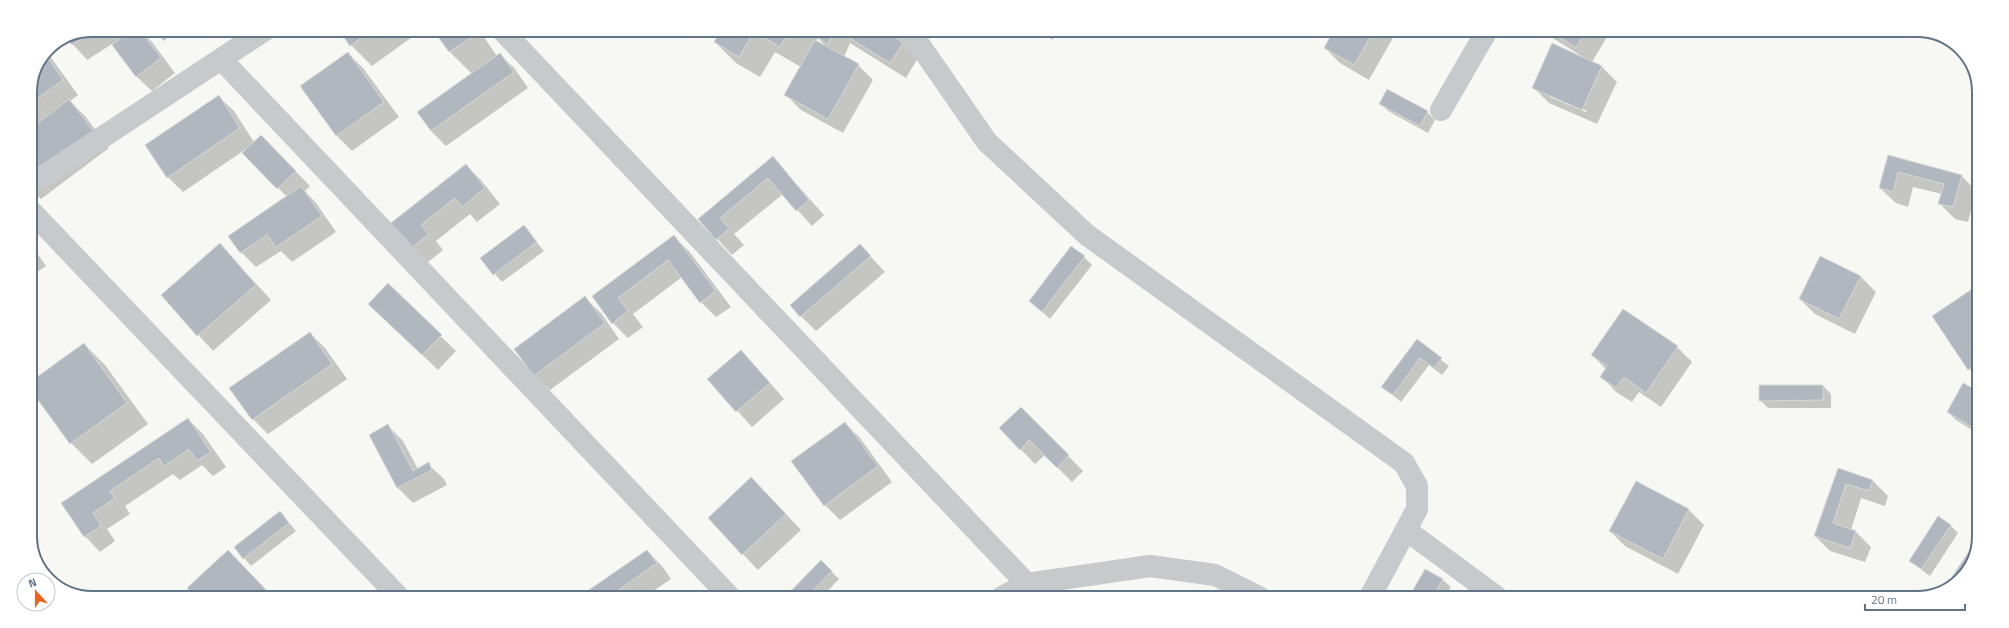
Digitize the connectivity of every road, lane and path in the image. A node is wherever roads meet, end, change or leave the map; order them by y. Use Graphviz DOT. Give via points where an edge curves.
graph roads {
  1 [pos="254,37"];
  2 [pos="509,37"];
  3 [pos="911,37"];
  4 [pos="1483,37"];
  5 [pos="221,59"];
  6 [pos="1441,110"];
  7 [pos="37,180"];
  8 [pos="37,217"];
  9 [pos="1406,530"];
  10 [pos="1027,584"];
  11 [pos="393,591"];
  12 [pos="724,591"];
  13 [pos="1014,591"];
  14 [pos="1248,591"];
  15 [pos="1373,591"];
  16 [pos="1488,591"];
  1 -- 5 [label="street"];
  2 -- 10 [label="street"];
  3 -- 9 [label="street" via="919,44 987,142 1087,235 1404,463 1417,486 1416,509"];
  4 -- 6 [label="street"];
  5 -- 7 [label="street"];
  5 -- 12 [label="street"];
  8 -- 11 [label="street"];
  9 -- 15 [label="street"];
  9 -- 16 [label="street"];
  10 -- 13 [label="street"];
  10 -- 14 [label="street" via="1150,566 1215,575"];
}
